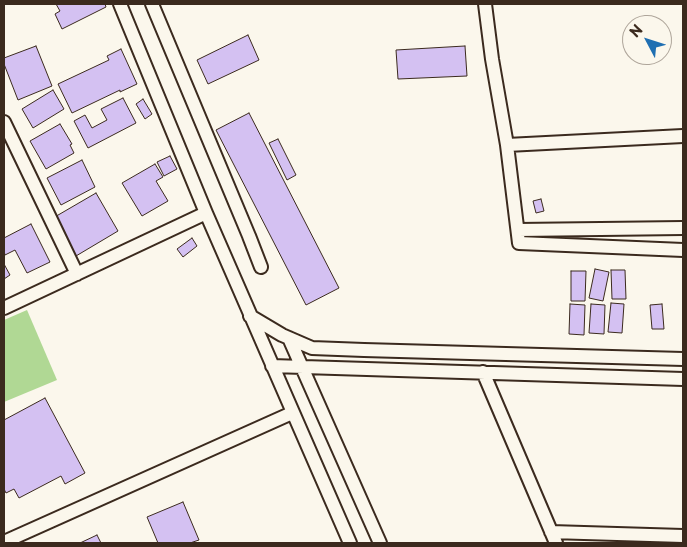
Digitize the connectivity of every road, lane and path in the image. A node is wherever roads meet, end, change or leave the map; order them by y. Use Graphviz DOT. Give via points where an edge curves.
graph roads {
  1 [pos="120,4"];
  2 [pos="152,4"];
  3 [pos="484,4"];
  4 [pos="4,122"];
  5 [pos="683,136"];
  6 [pos="506,144"];
  7 [pos="10,148"];
  8 [pos="206,213"];
  9 [pos="683,228"];
  10 [pos="518,230"];
  11 [pos="683,250"];
  12 [pos="261,267"];
  13 [pos="77,274"];
  14 [pos="4,308"];
  15 [pos="250,316"];
  16 [pos="290,338"];
  17 [pos="683,359"];
  18 [pos="272,366"];
  19 [pos="302,367"];
  20 [pos="482,372"];
  21 [pos="683,379"];
  22 [pos="292,413"];
  23 [pos="683,536"];
  24 [pos="553,538"];
  25 [pos="4,542"];
  26 [pos="350,543"];
  27 [pos="380,543"];
  1 -- 8 [label="street"];
  2 -- 12 [label="street"];
  3 -- 6 [label="street"];
  4 -- 7 [label="street"];
  5 -- 6 [label="street"];
  6 -- 10 [label="street"];
  7 -- 13 [label="street"];
  8 -- 13 [label="street"];
  8 -- 15 [label="street"];
  9 -- 10 [label="street"];
  10 -- 11 [label="street" via="519,243"];
  13 -- 14 [label="street"];
  15 -- 16 [label="street"];
  15 -- 18 [label="street"];
  16 -- 17 [label="street" via="312,348"];
  16 -- 19 [label="street"];
  18 -- 19 [label="street"];
  18 -- 22 [label="street"];
  19 -- 20 [label="street"];
  19 -- 27 [label="street"];
  20 -- 21 [label="street"];
  20 -- 24 [label="street"];
  22 -- 25 [label="street"];
  22 -- 26 [label="street"];
  23 -- 24 [label="street"];
}
